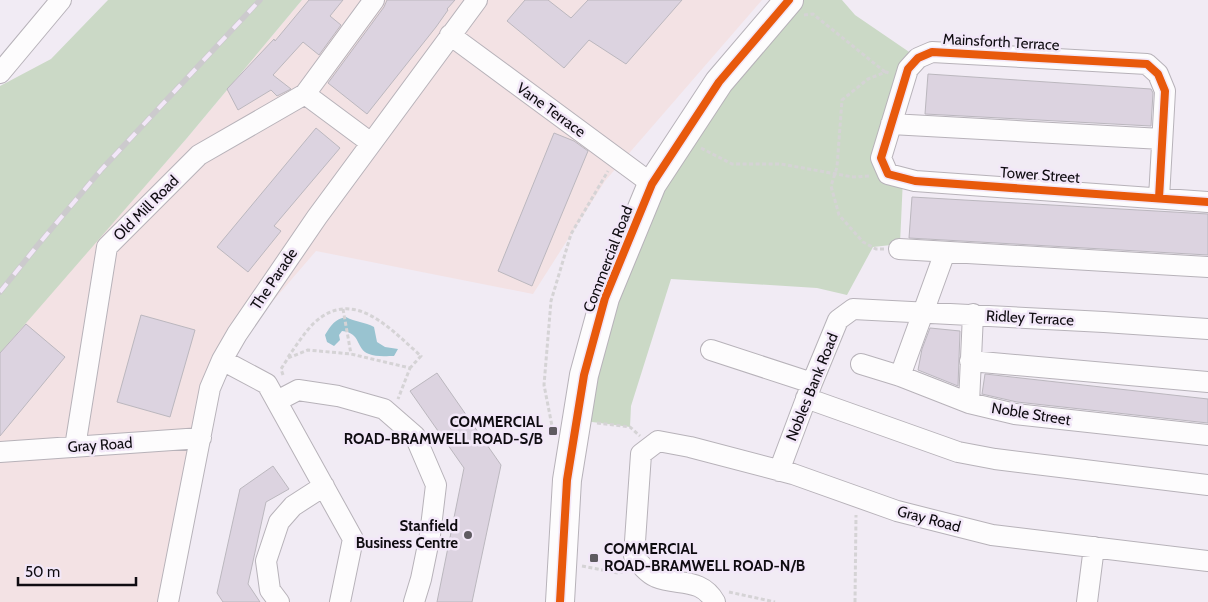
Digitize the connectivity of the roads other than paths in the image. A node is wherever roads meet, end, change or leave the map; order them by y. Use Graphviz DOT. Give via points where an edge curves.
graph roads {
  1 [pos="62,0"];
  2 [pos="374,0"];
  3 [pos="478,0"];
  4 [pos="781,9"];
  5 [pos="450,36"];
  6 [pos="0,73"];
  7 [pos="305,94"];
  8 [pos="891,124"];
  9 [pos="1162,139"];
  10 [pos="371,143"];
  11 [pos="885,166"];
  12 [pos="652,184"];
  13 [pos="1159,198"];
  14 [pos="1208,202"];
  15 [pos="899,249"];
  16 [pos="945,252"];
  17 [pos="1208,267"];
  18 [pos="853,309"];
  19 [pos="923,312"];
  20 [pos="973,314"];
  21 [pos="1208,329"];
  22 [pos="711,350"];
  23 [pos="222,360"];
  24 [pos="970,361"];
  25 [pos="861,364"];
  26 [pos="900,376"];
  27 [pos="1208,382"];
  28 [pos="809,390"];
  29 [pos="284,397"];
  30 [pos="968,402"];
  31 [pos="1208,435"];
  32 [pos="201,438"];
  33 [pos="75,448"];
  34 [pos="0,452"];
  35 [pos="779,471"];
  36 [pos="1208,485"];
  37 [pos="324,486"];
  38 [pos="1094,547"];
  39 [pos="1208,561"];
  40 [pos="168,602"];
  41 [pos="279,602"];
  42 [pos="340,602"];
  43 [pos="414,602"];
  44 [pos="560,602"];
  45 [pos="715,602"];
  46 [pos="1087,602"];
  1 -- 6 [label="street"];
  2 -- 7 [label="street"];
  3 -- 5 [label="street, The Parade"];
  4 -- 12 [label="highway, Commercial Road" via="719,82"];
  5 -- 10 [label="street, The Parade"];
  5 -- 12 [label="street, Vane Terrace"];
  7 -- 10 [label="street"];
  7 -- 33 [label="street, Old Mill Road" via="199,154 107,247"];
  8 -- 9 [label="street"];
  8 -- 9 [label="street, Mainsforth Terrace" via="908,70 918,58 932,52 1128,62 1147,64 1158,74 1165,91"];
  8 -- 11 [label="street, Mainsforth Terrace"];
  9 -- 13 [label="street"];
  10 -- 23 [label="street, The Parade" via="316,217"];
  11 -- 13 [label="street, Tower Street" via="915,181"];
  12 -- 44 [label="highway, Commercial Road" via="605,298 584,375 565,426 567,480"];
  13 -- 14 [label="street, Tower Street"];
  15 -- 16 [label="street"];
  16 -- 17 [label="street"];
  16 -- 19 [label="street"];
  18 -- 19 [label="street, Ridley Terrace"];
  18 -- 28 [label="street, Nobles Bank Road" via="838,320"];
  19 -- 20 [label="street, Ridley Terrace"];
  19 -- 26 [label="street"];
  20 -- 21 [label="street, Ridley Terrace"];
  20 -- 24 [label="street"];
  22 -- 28 [label="street"];
  23 -- 29 [label="street"];
  23 -- 32 [label="street, The Parade" via="210,388"];
  24 -- 27 [label="street"];
  24 -- 30 [label="street"];
  25 -- 26 [label="street, Noble Street"];
  26 -- 30 [label="street, Noble Street"];
  28 -- 35 [label="street, Nobles Bank Road"];
  28 -- 36 [label="street" via="958,452"];
  29 -- 37 [label="street"];
  29 -- 43 [label="street" via="298,390 338,396 384,409 415,436 436,485 430,535"];
  30 -- 31 [label="street, Noble Street" via="1014,414"];
  32 -- 33 [label="street, Gray Road"];
  32 -- 40 [label="street, The Parade"];
  33 -- 34 [label="street, Gray Road"];
  35 -- 38 [label="street, Gray Road" via="897,511 992,535"];
  35 -- 45 [label="street, Gray Road" via="690,447 655,444 641,454 634,556 656,577 697,584"];
  37 -- 41 [label="street" via="293,506 279,522 266,561 270,590"];
  37 -- 42 [label="street" via="354,539"];
  38 -- 39 [label="street, Gray Road"];
  38 -- 46 [label="street"];
}
